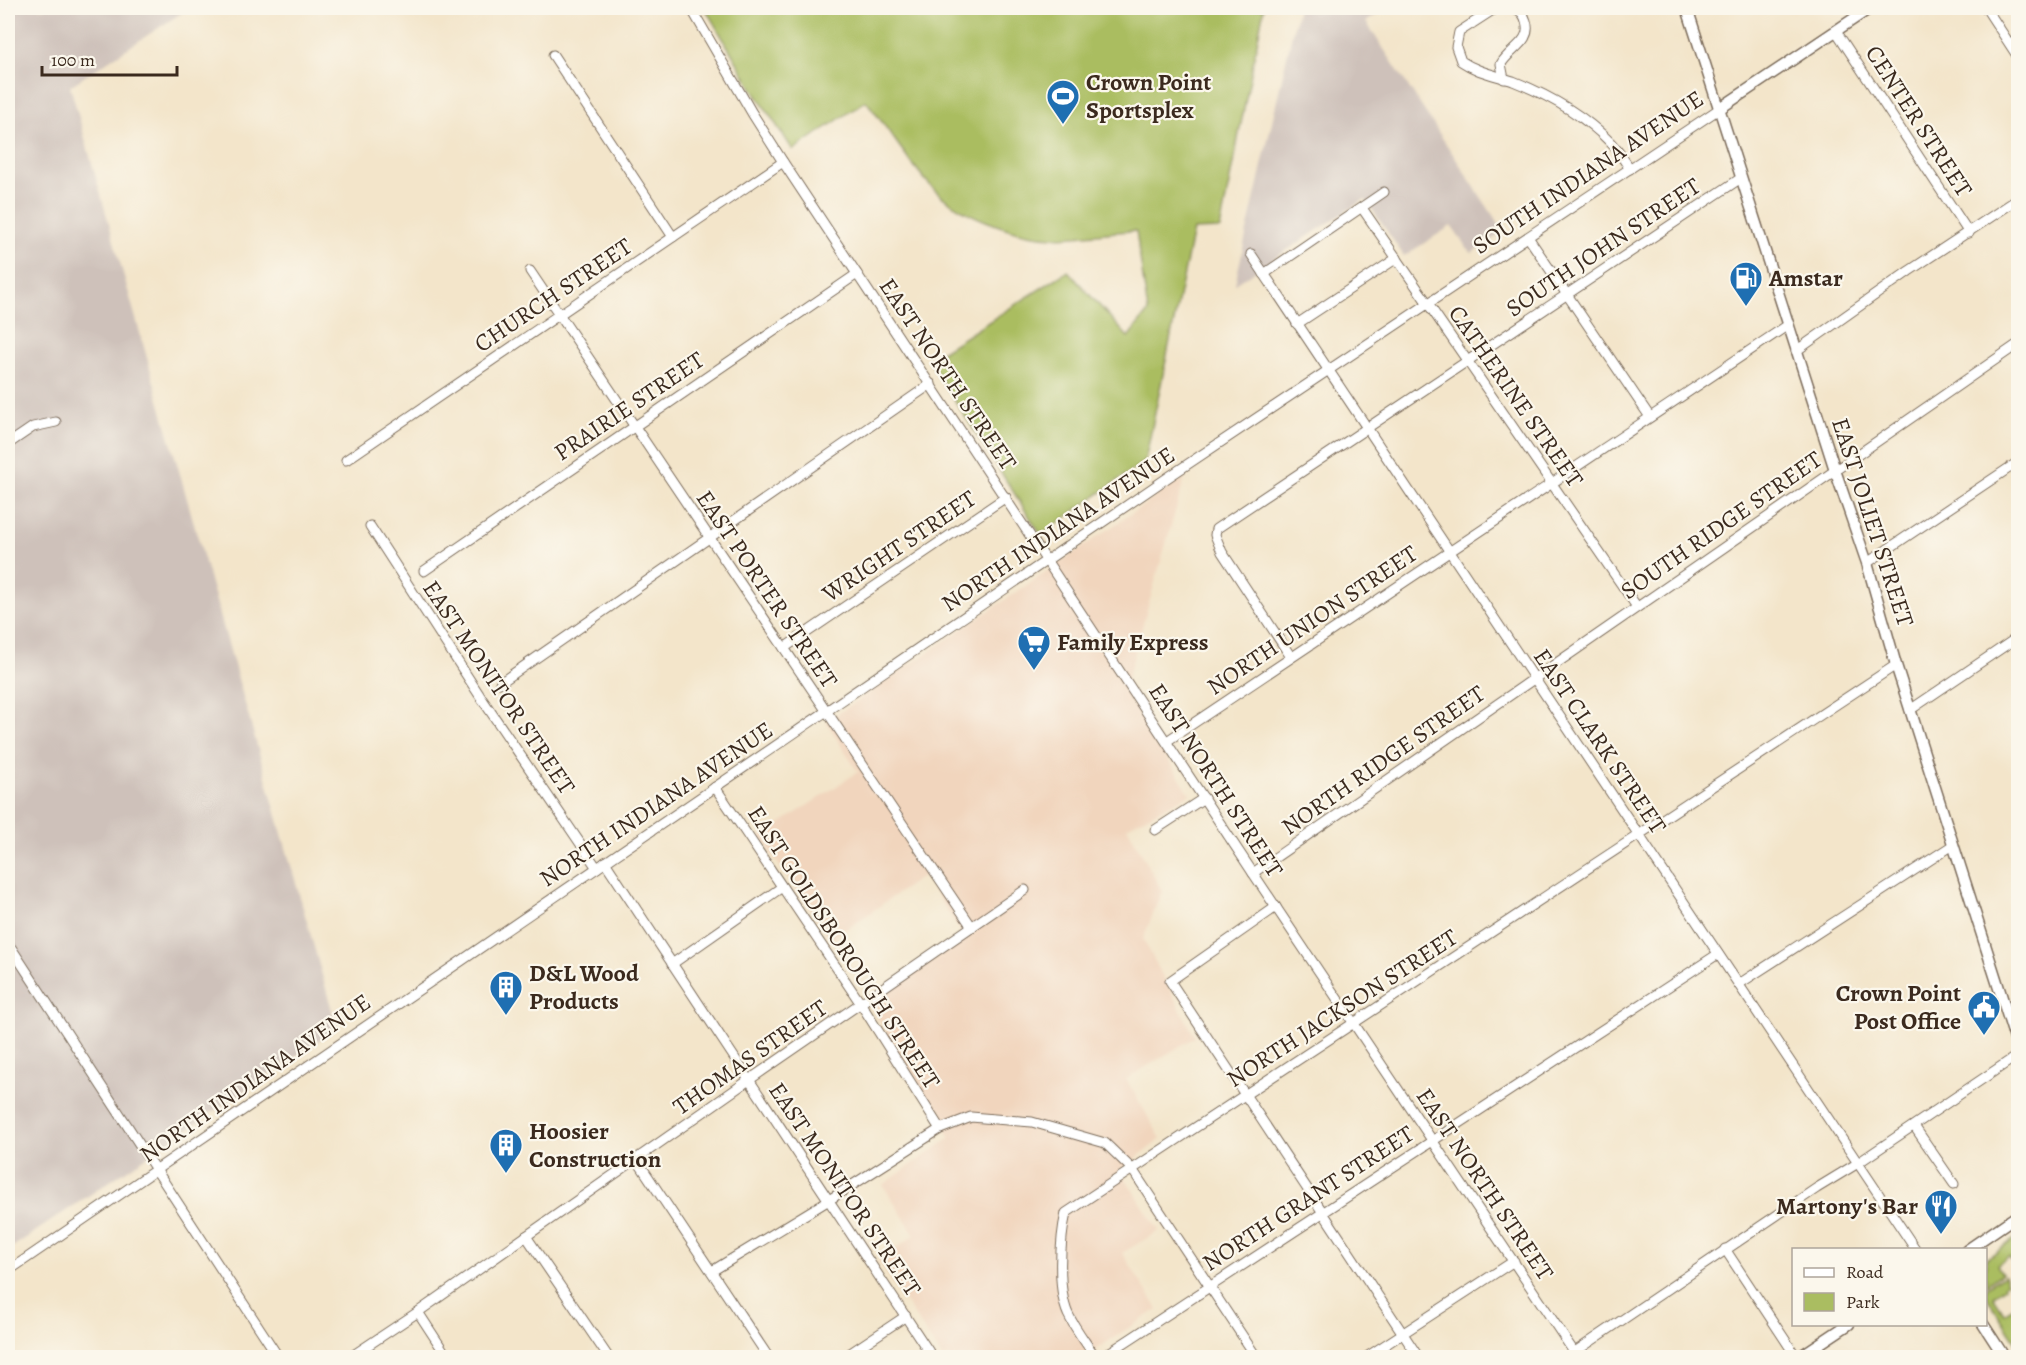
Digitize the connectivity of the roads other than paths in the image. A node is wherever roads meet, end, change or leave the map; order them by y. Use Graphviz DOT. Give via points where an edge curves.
graph roads {
  1 [pos="691,8"];
  2 [pos="1496,8"];
  3 [pos="1514,8"];
  4 [pos="1687,8"];
  5 [pos="1870,8"];
  6 [pos="1986,8"];
  7 [pos="1836,31"];
  8 [pos="553,55"];
  9 [pos="2019,57"];
  10 [pos="1504,79"];
  11 [pos="1719,109"];
  12 [pos="783,162"];
  13 [pos="1630,169"];
  14 [pos="1741,178"];
  15 [pos="1384,192"];
  16 [pos="2019,200"];
  17 [pos="1362,208"];
  18 [pos="1969,233"];
  19 [pos="673,237"];
  20 [pos="1528,237"];
  21 [pos="1251,254"];
  22 [pos="1397,258"];
  23 [pos="530,271"];
  24 [pos="857,274"];
  25 [pos="1264,274"];
  26 [pos="1567,294"];
  27 [pos="1428,304"];
  28 [pos="560,314"];
  29 [pos="1297,324"];
  30 [pos="1788,325"];
  31 [pos="2019,344"];
  32 [pos="1796,351"];
  33 [pos="1467,361"];
  34 [pos="1328,370"];
  35 [pos="932,384"];
  36 [pos="1650,417"];
  37 [pos="56,422"];
  38 [pos="634,427"];
  39 [pos="1367,428"];
  40 [pos="8,444"];
  41 [pos="346,460"];
  42 [pos="2019,462"];
  43 [pos="1835,470"];
  44 [pos="1552,484"];
  45 [pos="1006,497"];
  46 [pos="370,526"];
  47 [pos="709,537"];
  48 [pos="1450,552"];
  49 [pos="1047,560"];
  50 [pos="1867,563"];
  51 [pos="424,571"];
  52 [pos="1637,607"];
  53 [pos="2019,637"];
  54 [pos="784,648"];
  55 [pos="1291,657"];
  56 [pos="1896,665"];
  57 [pos="1534,678"];
  58 [pos="500,683"];
  59 [pos="827,711"];
  60 [pos="1910,711"];
  61 [pos="1167,741"];
  62 [pos="715,787"];
  63 [pos="1204,798"];
  64 [pos="1155,830"];
  65 [pos="1639,835"];
  66 [pos="1953,845"];
  67 [pos="601,865"];
  68 [pos="1253,873"];
  69 [pos="782,887"];
  70 [pos="1025,890"];
  71 [pos="1276,907"];
  72 [pos="972,927"];
  73 [pos="8,943"];
  74 [pos="1718,954"];
  75 [pos="672,964"];
  76 [pos="1739,984"];
  77 [pos="861,1004"];
  78 [pos="1355,1023"];
  79 [pos="2019,1048"];
  80 [pos="2019,1055"];
  81 [pos="749,1080"];
  82 [pos="1246,1094"];
  83 [pos="1914,1126"];
  84 [pos="940,1129"];
  85 [pos="1432,1141"];
  86 [pos="637,1160"];
  87 [pos="1858,1163"];
  88 [pos="1132,1169"];
  89 [pos="156,1170"];
  90 [pos="1954,1184"];
  91 [pos="829,1200"];
  92 [pos="1323,1212"];
  93 [pos="2019,1215"];
  94 [pos="526,1236"];
  95 [pos="1915,1248"];
  96 [pos="1970,1248"];
  97 [pos="1725,1249"];
  98 [pos="1514,1261"];
  99 [pos="8,1271"];
  100 [pos="712,1271"];
  101 [pos="1210,1286"];
  102 [pos="418,1312"];
  103 [pos="906,1316"];
  104 [pos="1846,1326"];
  105 [pos="1984,1326"];
  106 [pos="1403,1333"];
  107 [pos="1576,1354"];
  108 [pos="279,1358"];
  109 [pos="349,1358"];
  110 [pos="448,1358"];
  111 [pos="609,1358"];
  112 [pos="769,1358"];
  113 [pos="843,1358"];
  114 [pos="933,1358"];
  115 [pos="1098,1358"];
  116 [pos="1257,1358"];
  117 [pos="1365,1358"];
  118 [pos="1419,1358"];
  119 [pos="1566,1358"];
  120 [pos="1797,1358"];
  121 [pos="2005,1358"];
  1 -- 12 [label="street, EAST NORTH STREET"];
  2 -- 10 [label="street" via="1459,32 1456,47 1466,65"];
  3 -- 10 [label="street" via="1523,13 1528,28 1523,41 1501,64"];
  4 -- 11 [label="main road, EAST JOLIET STREET"];
  5 -- 7 [label="main road, SOUTH INDIANA AVENUE"];
  6 -- 9 [label="street"];
  7 -- 11 [label="main road, SOUTH INDIANA AVENUE"];
  7 -- 18 [label="street, CENTER STREET"];
  8 -- 19 [label="street"];
  10 -- 13 [label="street" via="1578,115 1611,143"];
  11 -- 13 [label="street, SOUTH INDIANA AVENUE"];
  11 -- 14 [label="main road, EAST JOLIET STREET"];
  12 -- 19 [label="street, CHURCH STREET"];
  12 -- 24 [label="street, EAST NORTH STREET"];
  13 -- 20 [label="street, SOUTH INDIANA AVENUE"];
  14 -- 26 [label="street, SOUTH JOHN STREET"];
  14 -- 30 [label="main road, EAST JOLIET STREET"];
  15 -- 17 [label="street"];
  16 -- 18 [label="street"];
  17 -- 22 [label="street, CATHERINE STREET"];
  17 -- 25 [label="street"];
  18 -- 32 [label="street"];
  19 -- 28 [label="street, CHURCH STREET"];
  20 -- 26 [label="street"];
  20 -- 27 [label="street, SOUTH INDIANA AVENUE"];
  21 -- 25 [label="street, EAST CLARK STREET"];
  22 -- 27 [label="street, CATHERINE STREET"];
  22 -- 29 [label="street"];
  23 -- 28 [label="street, EAST PORTER STREET"];
  24 -- 35 [label="street, EAST NORTH STREET"];
  24 -- 38 [label="street, PRAIRIE STREET"];
  25 -- 29 [label="street, EAST CLARK STREET"];
  26 -- 33 [label="street, SOUTH JOHN STREET"];
  26 -- 36 [label="street"];
  27 -- 33 [label="street, CATHERINE STREET"];
  27 -- 34 [label="street, SOUTH INDIANA AVENUE"];
  28 -- 38 [label="street, EAST PORTER STREET"];
  28 -- 41 [label="street, CHURCH STREET"];
  29 -- 34 [label="street, EAST CLARK STREET"];
  30 -- 32 [label="main road, EAST JOLIET STREET"];
  30 -- 36 [label="street, NORTH UNION STREET"];
  31 -- 43 [label="street, SOUTH RIDGE STREET"];
  32 -- 43 [label="main road, EAST JOLIET STREET"];
  33 -- 39 [label="street, SOUTH JOHN STREET"];
  33 -- 44 [label="street, CATHERINE STREET"];
  34 -- 39 [label="street, EAST CLARK STREET"];
  34 -- 49 [label="street, NORTH INDIANA AVENUE"];
  35 -- 45 [label="street, EAST NORTH STREET"];
  35 -- 47 [label="street"];
  36 -- 44 [label="street, NORTH UNION STREET"];
  37 -- 40 [label="street" via="33,427"];
  38 -- 47 [label="street, EAST PORTER STREET"];
  38 -- 51 [label="street, PRAIRIE STREET"];
  39 -- 48 [label="street, EAST CLARK STREET"];
  39 -- 55 [label="street, SOUTH JOHN STREET" via="1216,529 1222,552"];
  42 -- 50 [label="street"];
  43 -- 50 [label="main road, EAST JOLIET STREET"];
  43 -- 52 [label="street, SOUTH RIDGE STREET"];
  44 -- 48 [label="street, NORTH UNION STREET"];
  44 -- 52 [label="street, CATHERINE STREET"];
  45 -- 49 [label="street, EAST NORTH STREET"];
  45 -- 54 [label="street, WRIGHT STREET"];
  46 -- 67 [label="street, EAST MONITOR STREET" via="480,696"];
  47 -- 54 [label="street, EAST PORTER STREET"];
  47 -- 58 [label="street"];
  48 -- 55 [label="street, NORTH UNION STREET"];
  48 -- 57 [label="street, EAST CLARK STREET"];
  49 -- 59 [label="street, NORTH INDIANA AVENUE"];
  49 -- 61 [label="street, EAST NORTH STREET"];
  50 -- 56 [label="main road, EAST JOLIET STREET"];
  52 -- 57 [label="street, SOUTH RIDGE STREET"];
  53 -- 60 [label="street"];
  54 -- 59 [label="street, EAST PORTER STREET"];
  55 -- 61 [label="street, NORTH UNION STREET"];
  56 -- 60 [label="main road, EAST JOLIET STREET"];
  56 -- 65 [label="street, NORTH JACKSON STREET"];
  57 -- 65 [label="street, EAST CLARK STREET"];
  57 -- 68 [label="street, NORTH RIDGE STREET"];
  59 -- 62 [label="street, NORTH INDIANA AVENUE"];
  59 -- 72 [label="street, EAST PORTER STREET"];
  60 -- 66 [label="main road, EAST JOLIET STREET"];
  61 -- 63 [label="street, EAST NORTH STREET"];
  62 -- 67 [label="street, NORTH INDIANA AVENUE"];
  62 -- 69 [label="street, EAST GOLDSBOROUGH STREET"];
  63 -- 64 [label="street"];
  63 -- 68 [label="street, EAST NORTH STREET"];
  65 -- 74 [label="street, EAST CLARK STREET"];
  65 -- 78 [label="street, NORTH JACKSON STREET"];
  66 -- 76 [label="street"];
  66 -- 79 [label="main road, EAST JOLIET STREET"];
  67 -- 75 [label="street, EAST MONITOR STREET"];
  67 -- 89 [label="street, NORTH INDIANA AVENUE"];
  68 -- 71 [label="street, EAST NORTH STREET"];
  69 -- 75 [label="street"];
  69 -- 77 [label="street, EAST GOLDSBOROUGH STREET"];
  70 -- 72 [label="street, THOMAS STREET"];
  71 -- 78 [label="street, EAST NORTH STREET"];
  71 -- 82 [label="street" via="1170,981"];
  72 -- 77 [label="street, THOMAS STREET"];
  73 -- 89 [label="street"];
  74 -- 76 [label="street, EAST CLARK STREET"];
  74 -- 85 [label="street, NORTH GRANT STREET"];
  75 -- 81 [label="street, EAST MONITOR STREET"];
  76 -- 87 [label="street, EAST CLARK STREET"];
  77 -- 81 [label="street, THOMAS STREET"];
  77 -- 84 [label="street, EAST GOLDSBOROUGH STREET"];
  78 -- 82 [label="street, NORTH JACKSON STREET"];
  78 -- 85 [label="street, EAST NORTH STREET"];
  80 -- 83 [label="street"];
  81 -- 86 [label="street, THOMAS STREET"];
  81 -- 91 [label="street, EAST MONITOR STREET"];
  82 -- 88 [label="street, NORTH JACKSON STREET"];
  82 -- 92 [label="street"];
  83 -- 87 [label="street"];
  83 -- 90 [label="street"];
  84 -- 88 [label="street" via="971,1117 1032,1122 1106,1143"];
  84 -- 91 [label="street"];
  85 -- 92 [label="street, NORTH GRANT STREET"];
  85 -- 98 [label="street, EAST NORTH STREET"];
  86 -- 94 [label="street, THOMAS STREET"];
  86 -- 100 [label="street"];
  87 -- 95 [label="street, EAST CLARK STREET"];
  87 -- 97 [label="street"];
  88 -- 101 [label="street"];
  88 -- 115 [label="street, NORTH JACKSON STREET" via="1066,1213 1061,1238 1063,1300 1069,1316"];
  89 -- 99 [label="street, NORTH INDIANA AVENUE"];
  89 -- 108 [label="street"];
  91 -- 100 [label="street"];
  91 -- 103 [label="street, EAST MONITOR STREET"];
  92 -- 101 [label="street, NORTH GRANT STREET"];
  92 -- 106 [label="street"];
  93 -- 96 [label="main road"];
  94 -- 102 [label="street, THOMAS STREET"];
  94 -- 111 [label="street"];
  97 -- 107 [label="street"];
  97 -- 120 [label="street"];
  98 -- 106 [label="street"];
  98 -- 107 [label="street, EAST NORTH STREET"];
  100 -- 112 [label="street"];
  101 -- 115 [label="street, NORTH GRANT STREET"];
  101 -- 116 [label="street"];
  102 -- 109 [label="street, THOMAS STREET"];
  102 -- 110 [label="street"];
  103 -- 113 [label="street"];
  103 -- 114 [label="street, EAST MONITOR STREET"];
  104 -- 120 [label="main road"];
  105 -- 121 [label="main road"];
  106 -- 117 [label="street"];
  106 -- 118 [label="street"];
  107 -- 119 [label="street"];
}
